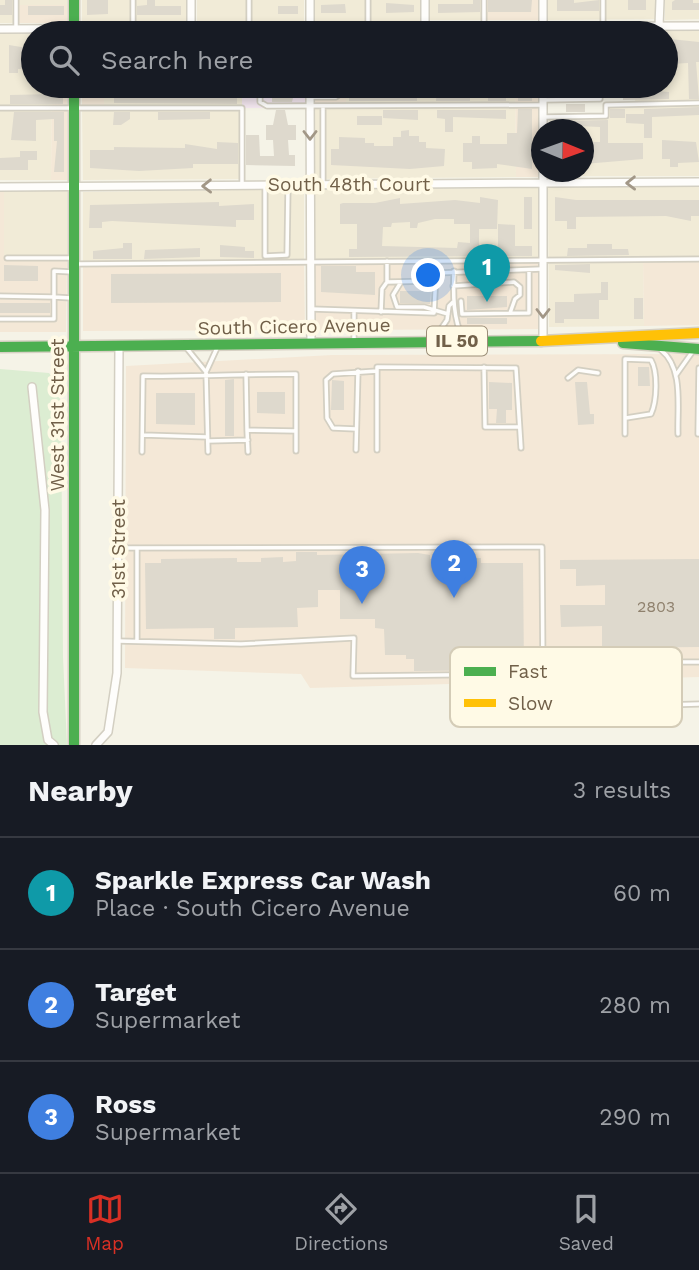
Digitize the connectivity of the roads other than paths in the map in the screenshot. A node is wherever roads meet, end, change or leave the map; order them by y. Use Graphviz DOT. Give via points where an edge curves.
graph roads {
  1 [pos="16,0"];
  2 [pos="74,0"];
  3 [pos="133,0"];
  4 [pos="191,0"];
  5 [pos="249,0"];
  6 [pos="310,0"];
  7 [pos="368,0"];
  8 [pos="425,0"];
  9 [pos="484,0"];
  10 [pos="543,0"];
  11 [pos="603,0"];
  12 [pos="660,0"];
  13 [pos="74,21"];
  14 [pos="133,21"];
  15 [pos="191,21"];
  16 [pos="249,21"];
  17 [pos="310,21"];
  18 [pos="368,21"];
  19 [pos="425,21"];
  20 [pos="484,21"];
  21 [pos="543,21"];
  22 [pos="603,21"];
  23 [pos="659,21"];
  24 [pos="678,26"];
  25 [pos="699,26"];
  26 [pos="0,29"];
  27 [pos="16,29"];
  28 [pos="21,29"];
  29 [pos="74,98"];
  30 [pos="262,98"];
  31 [pos="310,98"];
  32 [pos="543,98"];
  33 [pos="600,98"];
  34 [pos="543,103"];
  35 [pos="699,103"];
  36 [pos="310,106"];
  37 [pos="323,106"];
  38 [pos="0,108"];
  39 [pos="74,108"];
  40 [pos="543,117"];
  41 [pos="699,182"];
  42 [pos="543,183"];
  43 [pos="323,184"];
  44 [pos="242,185"];
  45 [pos="265,185"];
  46 [pos="288,185"];
  47 [pos="310,185"];
  48 [pos="0,187"];
  49 [pos="74,187"];
  50 [pos="279,256"];
  51 [pos="7,258"];
  52 [pos="699,259"];
  53 [pos="543,260"];
  54 [pos="387,261"];
  55 [pos="279,262"];
  56 [pos="310,262"];
  57 [pos="75,265"];
  58 [pos="543,269"];
  59 [pos="529,270"];
  60 [pos="454,271"];
  61 [pos="434,281"];
  62 [pos="387,282"];
  63 [pos="401,282"];
  64 [pos="453,286"];
  65 [pos="0,296"];
  66 [pos="54,297"];
  67 [pos="75,298"];
  68 [pos="461,301"];
  69 [pos="453,302"];
  70 [pos="310,309"];
  71 [pos="354,312"];
  72 [pos="381,312"];
  73 [pos="434,313"];
  74 [pos="510,313"];
  75 [pos="448,314"];
  76 [pos="0,319"];
  77 [pos="699,333"];
  78 [pos="543,340"];
  79 [pos="589,340"];
  80 [pos="464,341"];
  81 [pos="432,342"];
  82 [pos="311,343"];
  83 [pos="354,343"];
  84 [pos="185,345"];
  85 [pos="219,345"];
  86 [pos="119,346"];
  87 [pos="0,347"];
  88 [pos="75,347"];
  89 [pos="657,347"];
  90 [pos="697,349"];
  91 [pos="484,368"];
  92 [pos="699,368"];
  93 [pos="358,371"];
  94 [pos="377,371"];
  95 [pos="598,373"];
  96 [pos="246,374"];
  97 [pos="206,375"];
  98 [pos="676,375"];
  99 [pos="568,378"];
  100 [pos="32,387"];
  101 [pos="626,418"];
  102 [pos="519,427"];
  103 [pos="356,429"];
  104 [pos="247,430"];
  105 [pos="296,431"];
  106 [pos="625,434"];
  107 [pos="677,434"];
  108 [pos="698,434"];
  109 [pos="142,435"];
  110 [pos="207,439"];
  111 [pos="248,440"];
  112 [pos="521,448"];
  113 [pos="356,450"];
  114 [pos="377,450"];
  115 [pos="296,451"];
  116 [pos="142,452"];
  117 [pos="208,452"];
  118 [pos="248,452"];
  119 [pos="118,548"];
  120 [pos="137,548"];
  121 [pos="137,640"];
  122 [pos="118,641"];
  123 [pos="542,647"];
  124 [pos="450,675"];
  125 [pos="54,745"];
  126 [pos="74,745"];
  127 [pos="96,745"];
  1 -- 27 [label="lane"];
  2 -- 13 [label="main road"];
  3 -- 14 [label="lane"];
  4 -- 15 [label="street"];
  5 -- 16 [label="lane"];
  6 -- 17 [label="street"];
  7 -- 18 [label="lane"];
  8 -- 19 [label="street"];
  9 -- 20 [label="lane"];
  10 -- 21 [label="street"];
  11 -- 22 [label="lane"];
  12 -- 23 [label="street"];
  24 -- 25 [label="street"];
  26 -- 27 [label="street"];
  27 -- 28 [label="street"];
  29 -- 39 [label="main road, West 31st Street"];
  30 -- 36 [label="lane" via="263,106"];
  31 -- 36 [label="street"];
  32 -- 34 [label="street"];
  33 -- 34 [label="lane"];
  34 -- 37 [label="lane"];
  34 -- 40 [label="street"];
  35 -- 40 [label="lane" via="606,105 606,116"];
  36 -- 37 [label="lane"];
  36 -- 47 [label="street, one-way"];
  37 -- 43 [label="lane"];
  38 -- 39 [label="lane"];
  39 -- 44 [label="lane" via="242,108"];
  39 -- 49 [label="main road, West 31st Street"];
  41 -- 42 [label="street, South 48th Court, one-way"];
  42 -- 43 [label="street, South 48th Court"];
  42 -- 53 [label="street"];
  43 -- 47 [label="street, South 48th Court"];
  44 -- 45 [label="street, South 48th Court"];
  44 -- 49 [label="street, South 48th Court, one-way"];
  45 -- 46 [label="street, South 48th Court"];
  45 -- 50 [label="lane" via="265,256"];
  46 -- 47 [label="street, South 48th Court"];
  46 -- 50 [label="lane" via="287,256"];
  47 -- 56 [label="street"];
  48 -- 49 [label="street, South 48th Court"];
  49 -- 57 [label="main road, West 31st Street"];
  50 -- 55 [label="lane"];
  51 -- 57 [label="lane"];
  52 -- 53 [label="lane"];
  53 -- 54 [label="lane"];
  53 -- 58 [label="street"];
  54 -- 56 [label="lane"];
  54 -- 62 [label="lane"];
  55 -- 56 [label="lane"];
  55 -- 57 [label="lane"];
  56 -- 70 [label="street"];
  57 -- 66 [label="lane" via="54,271"];
  57 -- 67 [label="main road, West 31st Street"];
  58 -- 59 [label="lane"];
  58 -- 78 [label="street, one-way"];
  59 -- 60 [label="lane"];
  59 -- 74 [label="lane" via="529,313"];
  60 -- 61 [label="lane" via="436,272"];
  60 -- 64 [label="lane"];
  61 -- 63 [label="lane"];
  61 -- 73 [label="lane"];
  62 -- 63 [label="lane"];
  62 -- 72 [label="lane" via="382,289"];
  63 -- 73 [label="lane" via="393,295 397,307 424,307"];
  64 -- 69 [label="lane"];
  64 -- 74 [label="lane" via="514,282 520,295"];
  65 -- 66 [label="lane"];
  66 -- 67 [label="lane"];
  66 -- 76 [label="lane" via="54,318"];
  67 -- 88 [label="main road, West 31st Street"];
  68 -- 74 [label="lane" via="463,314"];
  69 -- 75 [label="lane"];
  69 -- 80 [label="lane"];
  70 -- 71 [label="lane"];
  70 -- 82 [label="street"];
  71 -- 72 [label="lane"];
  71 -- 83 [label="lane"];
  72 -- 73 [label="lane"];
  73 -- 75 [label="lane"];
  75 -- 81 [label="lane"];
  77 -- 79 [label="main road, South Cicero Avenue / IL 50"];
  78 -- 79 [label="main road, South Cicero Avenue / IL 50"];
  78 -- 80 [label="main road, South Cicero Avenue / IL 50"];
  79 -- 89 [label="main road, South Cicero Avenue / IL 50"];
  80 -- 81 [label="main road, South Cicero Avenue / IL 50"];
  81 -- 83 [label="main road, South Cicero Avenue / IL 50"];
  82 -- 83 [label="main road, South Cicero Avenue / IL 50"];
  82 -- 85 [label="main road, South Cicero Avenue / IL 50"];
  84 -- 85 [label="main road, South Cicero Avenue / IL 50"];
  84 -- 86 [label="main road, South Cicero Avenue / IL 50"];
  84 -- 97 [label="lane"];
  85 -- 97 [label="lane"];
  86 -- 88 [label="main road, South Cicero Avenue / IL 50"];
  86 -- 119 [label="street, 31st Street"];
  87 -- 88 [label="main road, South Cicero Avenue / IL 50"];
  88 -- 126 [label="main road, West 31st Street"];
  89 -- 90 [label="main road, South Cicero Avenue / IL 50"];
  89 -- 98 [label="lane" via="667,355"];
  90 -- 98 [label="lane"];
  91 -- 94 [label="lane" via="377,367"];
  91 -- 102 [label="lane" via="516,369"];
  91 -- 102 [label="lane" via="485,427"];
  92 -- 108 [label="lane"];
  93 -- 94 [label="lane"];
  93 -- 103 [label="lane"];
  93 -- 103 [label="lane" via="333,374 327,380 327,418 332,428"];
  94 -- 114 [label="lane"];
  95 -- 99 [label="lane" via="578,370"];
  96 -- 97 [label="lane"];
  96 -- 104 [label="lane"];
  96 -- 105 [label="lane" via="296,374"];
  97 -- 109 [label="lane" via="143,376"];
  97 -- 110 [label="lane"];
  98 -- 107 [label="lane"];
  100 -- 125 [label="street" via="45,510 43,712 48,740"];
  101 -- 101 [label="lane" via="625,359 650,359 655,406 651,414"];
  101 -- 106 [label="lane"];
  102 -- 112 [label="lane"];
  103 -- 113 [label="lane"];
  104 -- 105 [label="lane"];
  104 -- 111 [label="lane"];
  105 -- 115 [label="lane"];
  109 -- 110 [label="lane"];
  109 -- 116 [label="lane"];
  110 -- 111 [label="lane"];
  110 -- 117 [label="lane"];
  111 -- 118 [label="lane"];
  119 -- 120 [label="lane"];
  119 -- 122 [label="street, 31st Street"];
  120 -- 121 [label="lane"];
  120 -- 123 [label="lane" via="542,547"];
  121 -- 122 [label="lane"];
  121 -- 124 [label="lane" via="206,645 354,638 353,676"];
  122 -- 127 [label="street, 31st Street" via="114,710 108,732"];
}
